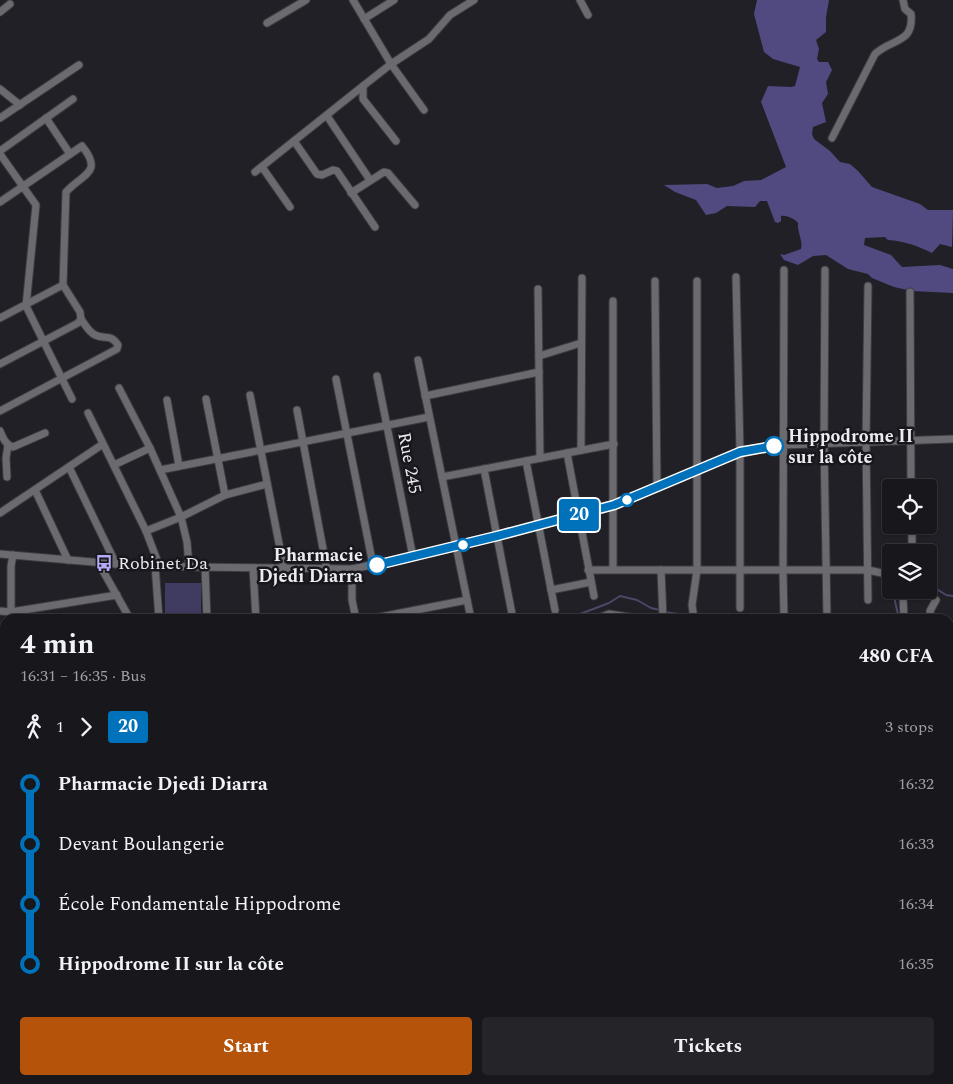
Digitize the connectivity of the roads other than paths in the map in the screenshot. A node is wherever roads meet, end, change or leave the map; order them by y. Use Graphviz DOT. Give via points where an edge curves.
graph roads {
  1 [pos="306,0"];
  2 [pos="353,0"];
  3 [pos="394,0"];
  4 [pos="474,0"];
  5 [pos="580,0"];
  6 [pos="904,0"];
  7 [pos="10,4"];
  8 [pos="0,12"];
  9 [pos="588,15"];
  10 [pos="364,18"];
  11 [pos="267,23"];
  12 [pos="391,64"];
  13 [pos="79,65"];
  14 [pos="363,86"];
  15 [pos="0,89"];
  16 [pos="73,99"];
  17 [pos="20,105"];
  18 [pos="424,110"];
  19 [pos="327,116"];
  20 [pos="0,118"];
  21 [pos="46,118"];
  22 [pos="832,138"];
  23 [pos="294,141"];
  24 [pos="396,141"];
  25 [pos="0,153"];
  26 [pos="70,154"];
  27 [pos="370,180"];
  28 [pos="23,187"];
  29 [pos="351,193"];
  30 [pos="0,202"];
  31 [pos="416,205"];
  32 [pos="290,206"];
  33 [pos="375,227"];
  34 [pos="784,270"];
  35 [pos="825,270"];
  36 [pos="736,276"];
  37 [pos="582,278"];
  38 [pos="655,281"];
  39 [pos="697,282"];
  40 [pos="64,286"];
  41 [pos="868,286"];
  42 [pos="538,289"];
  43 [pos="910,292"];
  44 [pos="613,301"];
  45 [pos="26,306"];
  46 [pos="0,318"];
  47 [pos="81,319"];
  48 [pos="44,341"];
  49 [pos="582,343"];
  50 [pos="538,356"];
  51 [pos="418,360"];
  52 [pos="0,364"];
  53 [pos="539,372"];
  54 [pos="377,376"];
  55 [pos="62,378"];
  56 [pos="336,379"];
  57 [pos="119,388"];
  58 [pos="250,395"];
  59 [pos="425,396"];
  60 [pos="72,399"];
  61 [pos="206,399"];
  62 [pos="167,400"];
  63 [pos="296,410"];
  64 [pos="0,411"];
  65 [pos="88,413"];
  66 [pos="429,417"];
  67 [pos="387,426"];
  68 [pos="0,431"];
  69 [pos="45,433"];
  70 [pos="347,433"];
  71 [pos="953,439"];
  72 [pos="910,440"];
  73 [pos="302,442"];
  74 [pos="866,442"];
  75 [pos="103,444"];
  76 [pos="614,444"];
  77 [pos="824,444"];
  78 [pos="8,445"];
  79 [pos="783,445"];
  80 [pos="150,448"];
  81 [pos="261,450"];
  82 [pos="581,450"];
  83 [pos="740,452"];
  84 [pos="567,453"];
  85 [pos="218,458"];
  86 [pos="540,458"];
  87 [pos="526,461"];
  88 [pos="114,465"];
  89 [pos="179,466"];
  90 [pos="69,467"];
  91 [pos="484,469"];
  92 [pos="160,470"];
  93 [pos="697,471"];
  94 [pos="7,477"];
  95 [pos="442,477"];
  96 [pos="911,479"];
  97 [pos="267,484"];
  98 [pos="657,488"];
  99 [pos="35,490"];
  100 [pos="225,495"];
  101 [pos="614,505"];
  102 [pos="0,513"];
  103 [pos="578,515"];
  104 [pos="181,517"];
  105 [pos="538,525"];
  106 [pos="146,531"];
  107 [pos="497,536"];
  108 [pos="456,546"];
  109 [pos="0,554"];
  110 [pos="13,555"];
  111 [pos="413,557"];
  112 [pos="68,560"];
  113 [pos="98,562"];
  114 [pos="116,564"];
  115 [pos="157,565"];
  116 [pos="374,565"];
  117 [pos="189,566"];
  118 [pos="205,567"];
  119 [pos="253,568"];
  120 [pos="284,569"];
  121 [pos="352,569"];
  122 [pos="327,570"];
  123 [pos="588,570"];
  124 [pos="613,570"];
  125 [pos="661,570"];
  126 [pos="697,570"];
  127 [pos="740,570"];
  128 [pos="826,570"];
  129 [pos="868,570"];
  130 [pos="783,571"];
  131 [pos="882,573"];
  132 [pos="591,582"];
  133 [pos="551,590"];
  134 [pos="117,595"];
  135 [pos="594,596"];
  136 [pos="903,599"];
  137 [pos="467,600"];
  138 [pos="868,600"];
  139 [pos="936,600"];
  140 [pos="740,608"];
  141 [pos="555,610"];
  142 [pos="13,614"];
  143 [pos="18,614"];
  144 [pos="127,614"];
  145 [pos="159,614"];
  146 [pos="208,614"];
  147 [pos="256,614"];
  148 [pos="355,614"];
  149 [pos="396,614"];
  150 [pos="470,614"];
  151 [pos="512,614"];
  152 [pos="663,614"];
  153 [pos="693,614"];
  154 [pos="784,614"];
  155 [pos="827,614"];
  156 [pos="904,614"];
  157 [pos="930,614"];
  1 -- 11 [label="street"];
  2 -- 10 [label="street"];
  3 -- 10 [label="street"];
  4 -- 12 [label="street" via="450,15 429,38"];
  5 -- 9 [label="street"];
  6 -- 22 [label="street" via="905,9 911,14 908,33 902,40 875,54"];
  7 -- 8 [label="street"];
  10 -- 12 [label="street"];
  12 -- 14 [label="street"];
  12 -- 18 [label="street"];
  13 -- 17 [label="street"];
  14 -- 19 [label="street"];
  14 -- 24 [label="street" via="362,99"];
  15 -- 17 [label="street"];
  16 -- 21 [label="street"];
  17 -- 20 [label="street"];
  19 -- 23 [label="street"];
  19 -- 27 [label="street"];
  21 -- 25 [label="street"];
  21 -- 26 [label="street"];
  23 -- 29 [label="street" via="317,174 337,172"];
  23 -- 32 [label="street" via="258,169"];
  25 -- 28 [label="street"];
  26 -- 28 [label="street"];
  26 -- 40 [label="street" via="82,146 92,160 92,166 87,175 66,192"];
  27 -- 29 [label="street"];
  27 -- 31 [label="street" via="388,172"];
  28 -- 30 [label="street"];
  28 -- 45 [label="street" via="36,205"];
  29 -- 33 [label="street"];
  34 -- 79 [label="street"];
  35 -- 77 [label="street"];
  36 -- 83 [label="street"];
  37 -- 49 [label="street"];
  38 -- 98 [label="street"];
  39 -- 93 [label="street"];
  40 -- 45 [label="street"];
  40 -- 47 [label="street"];
  41 -- 74 [label="street"];
  42 -- 50 [label="street"];
  43 -- 72 [label="street"];
  44 -- 76 [label="street"];
  45 -- 46 [label="street"];
  45 -- 48 [label="street"];
  47 -- 48 [label="street"];
  47 -- 55 [label="street" via="96,336 108,336 116,342 117,349"];
  48 -- 52 [label="street"];
  48 -- 55 [label="street"];
  49 -- 50 [label="street"];
  49 -- 82 [label="street"];
  50 -- 53 [label="street"];
  51 -- 59 [label="street"];
  53 -- 59 [label="street"];
  53 -- 86 [label="street"];
  54 -- 67 [label="street, Rue 245"];
  55 -- 60 [label="street"];
  55 -- 64 [label="street"];
  56 -- 70 [label="street"];
  57 -- 80 [label="street"];
  58 -- 81 [label="street"];
  59 -- 66 [label="street"];
  61 -- 85 [label="street"];
  62 -- 89 [label="street"];
  63 -- 73 [label="street"];
  65 -- 75 [label="street"];
  66 -- 67 [label="street"];
  66 -- 95 [label="street"];
  67 -- 70 [label="street"];
  67 -- 111 [label="street, Rue 245"];
  68 -- 78 [label="street"];
  69 -- 78 [label="street" via="21,445"];
  70 -- 73 [label="street"];
  70 -- 116 [label="street"];
  71 -- 72 [label="street"];
  72 -- 74 [label="street"];
  72 -- 96 [label="street"];
  73 -- 81 [label="street"];
  73 -- 122 [label="street"];
  74 -- 77 [label="street"];
  74 -- 129 [label="street"];
  75 -- 88 [label="street"];
  75 -- 90 [label="street"];
  76 -- 82 [label="street"];
  76 -- 101 [label="street"];
  77 -- 79 [label="street"];
  77 -- 128 [label="street"];
  78 -- 94 [label="street"];
  79 -- 83 [label="street"];
  79 -- 130 [label="street"];
  80 -- 88 [label="street"];
  80 -- 92 [label="street"];
  81 -- 85 [label="street"];
  81 -- 97 [label="street"];
  82 -- 84 [label="street"];
  83 -- 93 [label="street"];
  83 -- 127 [label="street"];
  84 -- 86 [label="street"];
  84 -- 103 [label="street"];
  85 -- 89 [label="street"];
  85 -- 100 [label="street"];
  86 -- 87 [label="street"];
  87 -- 91 [label="street"];
  87 -- 105 [label="street"];
  88 -- 106 [label="street"];
  89 -- 92 [label="street"];
  90 -- 99 [label="street"];
  90 -- 114 [label="street"];
  91 -- 95 [label="street"];
  91 -- 107 [label="street"];
  92 -- 104 [label="street"];
  93 -- 98 [label="street"];
  93 -- 126 [label="street"];
  95 -- 108 [label="street"];
  97 -- 100 [label="street"];
  97 -- 120 [label="street"];
  98 -- 101 [label="street"];
  99 -- 102 [label="street"];
  99 -- 112 [label="street"];
  100 -- 104 [label="street"];
  101 -- 103 [label="street"];
  101 -- 124 [label="street"];
  103 -- 105 [label="street"];
  103 -- 123 [label="street"];
  104 -- 106 [label="street"];
  104 -- 117 [label="street"];
  105 -- 107 [label="street"];
  105 -- 133 [label="street"];
  106 -- 115 [label="street"];
  107 -- 108 [label="street"];
  107 -- 151 [label="street"];
  108 -- 111 [label="street"];
  108 -- 137 [label="street"];
  109 -- 110 [label="street"];
  110 -- 112 [label="street"];
  110 -- 142 [label="street"];
  111 -- 116 [label="street"];
  112 -- 113 [label="street"];
  113 -- 114 [label="street"];
  113 -- 134 [label="street"];
  114 -- 115 [label="street"];
  115 -- 117 [label="street"];
  115 -- 145 [label="street"];
  116 -- 121 [label="street"];
  117 -- 118 [label="street"];
  118 -- 119 [label="street"];
  118 -- 146 [label="street"];
  119 -- 120 [label="street"];
  119 -- 147 [label="street"];
  120 -- 122 [label="street"];
  121 -- 122 [label="street"];
  121 -- 148 [label="street"];
  123 -- 124 [label="street"];
  123 -- 132 [label="street"];
  124 -- 125 [label="street"];
  125 -- 126 [label="street"];
  125 -- 152 [label="street"];
  126 -- 127 [label="street"];
  126 -- 153 [label="street"];
  127 -- 130 [label="street"];
  127 -- 140 [label="street"];
  128 -- 129 [label="street"];
  128 -- 130 [label="street"];
  128 -- 155 [label="street"];
  129 -- 131 [label="street"];
  129 -- 138 [label="street"];
  130 -- 154 [label="street"];
  132 -- 133 [label="street"];
  132 -- 135 [label="street"];
  133 -- 141 [label="street"];
  134 -- 143 [label="street"];
  134 -- 144 [label="street"];
  136 -- 156 [label="street"];
  137 -- 149 [label="street"];
  137 -- 150 [label="street"];
  139 -- 157 [label="street"];
}
